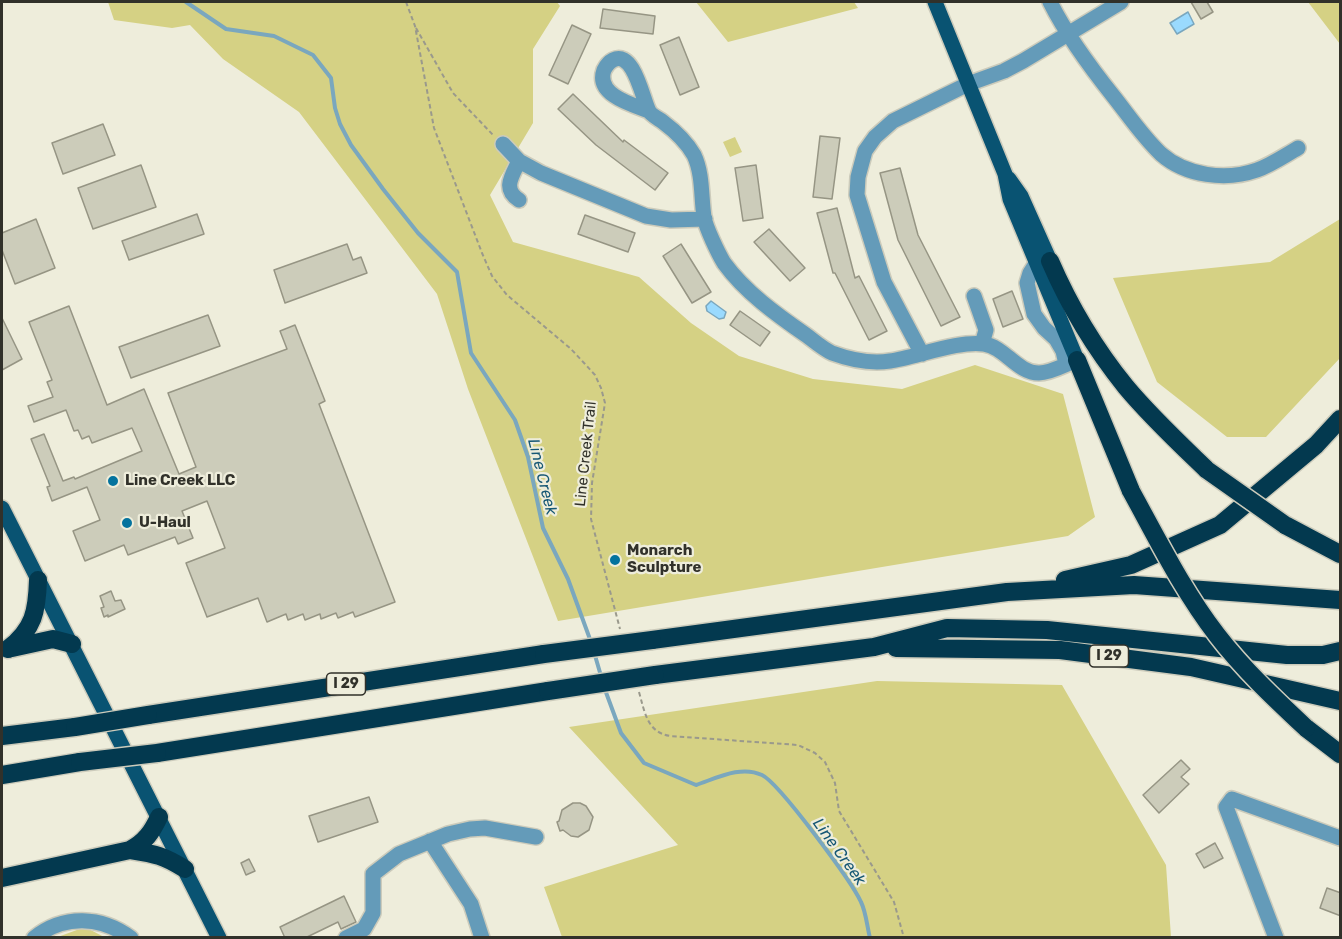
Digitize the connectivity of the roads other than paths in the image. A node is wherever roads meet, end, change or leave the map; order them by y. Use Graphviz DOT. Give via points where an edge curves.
graph roads {
  1 [pos="934,2"];
  2 [pos="1050,2"];
  3 [pos="1121,2"];
  4 [pos="1068,34"];
  5 [pos="968,84"];
  6 [pos="649,111"];
  7 [pos="502,144"];
  8 [pos="1298,148"];
  9 [pos="519,161"];
  10 [pos="519,200"];
  11 [pos="705,219"];
  12 [pos="1043,262"];
  13 [pos="974,296"];
  14 [pos="982,344"];
  15 [pos="922,354"];
  16 [pos="1072,362"];
  17 [pos="1341,419"];
  18 [pos="2,508"];
  19 [pos="1341,554"];
  20 [pos="38,580"];
  21 [pos="1007,592"];
  22 [pos="1341,600"];
  23 [pos="72,644"];
  24 [pos="874,647"];
  25 [pos="5,650"];
  26 [pos="1332,653"];
  27 [pos="1341,701"];
  28 [pos="2,736"];
  29 [pos="1341,754"];
  30 [pos="2,775"];
  31 [pos="159,817"];
  32 [pos="536,837"];
  33 [pos="1341,838"];
  34 [pos="430,841"];
  35 [pos="130,850"];
  36 [pos="185,869"];
  37 [pos="2,878"];
  38 [pos="34,938"];
  39 [pos="131,938"];
  40 [pos="219,938"];
  41 [pos="346,938"];
  42 [pos="482,938"];
  43 [pos="1276,938"];
  1 -- 5 [label="main road"];
  2 -- 4 [label="street"];
  3 -- 4 [label="street"];
  4 -- 5 [label="street" via="1014,66"];
  4 -- 8 [label="street" via="1150,143 1171,162 1215,175 1243,174"];
  5 -- 12 [label="main road" via="1005,174 1021,196"];
  5 -- 15 [label="street" via="893,121 865,151 858,177 857,195 884,282"];
  6 -- 11 [label="street" via="678,134 694,156 703,190"];
  7 -- 9 [label="street"];
  9 -- 10 [label="street" via="508,186"];
  9 -- 11 [label="street" via="646,216"];
  11 -- 15 [label="street" via="724,262 744,286 830,351 870,362"];
  12 -- 16 [label="main road"];
  12 -- 16 [label="street" via="1030,273 1027,283 1034,314"];
  12 -- 19 [label="highway, bridge" via="1125,386 1161,426 1207,470 1285,525"];
  13 -- 14 [label="street" via="986,330"];
  14 -- 15 [label="street"];
  14 -- 16 [label="street" via="998,348 1029,372 1040,373"];
  16 -- 29 [label="highway, bridge" via="1131,491 1217,636 1306,729"];
  17 -- 21 [label="highway" via="1316,445 1220,525 1131,566"];
  18 -- 20 [label="main road"];
  20 -- 23 [label="main road"];
  20 -- 25 [label="highway" via="33,620 19,640"];
  21 -- 22 [label="highway, I 29" via="1134,585"];
  21 -- 28 [label="highway, I 29, bridge" via="544,654"];
  23 -- 25 [label="highway" via="53,639"];
  23 -- 31 [label="main road"];
  24 -- 26 [label="highway" via="947,628 1047,630 1287,655"];
  24 -- 27 [label="highway, I 29" via="1060,650 1191,667"];
  24 -- 30 [label="highway, I 29, bridge" via="655,675"];
  31 -- 35 [label="highway" via="151,834"];
  31 -- 36 [label="main road"];
  32 -- 34 [label="street" via="485,828"];
  33 -- 43 [label="street" via="1232,799 1227,807"];
  34 -- 41 [label="street" via="399,854 373,874 373,913 364,929"];
  34 -- 42 [label="street" via="471,904"];
  35 -- 36 [label="highway" via="156,853"];
  35 -- 37 [label="highway"];
  36 -- 40 [label="main road"];
  38 -- 39 [label="street" via="62,923 80,920 107,924"];
}
